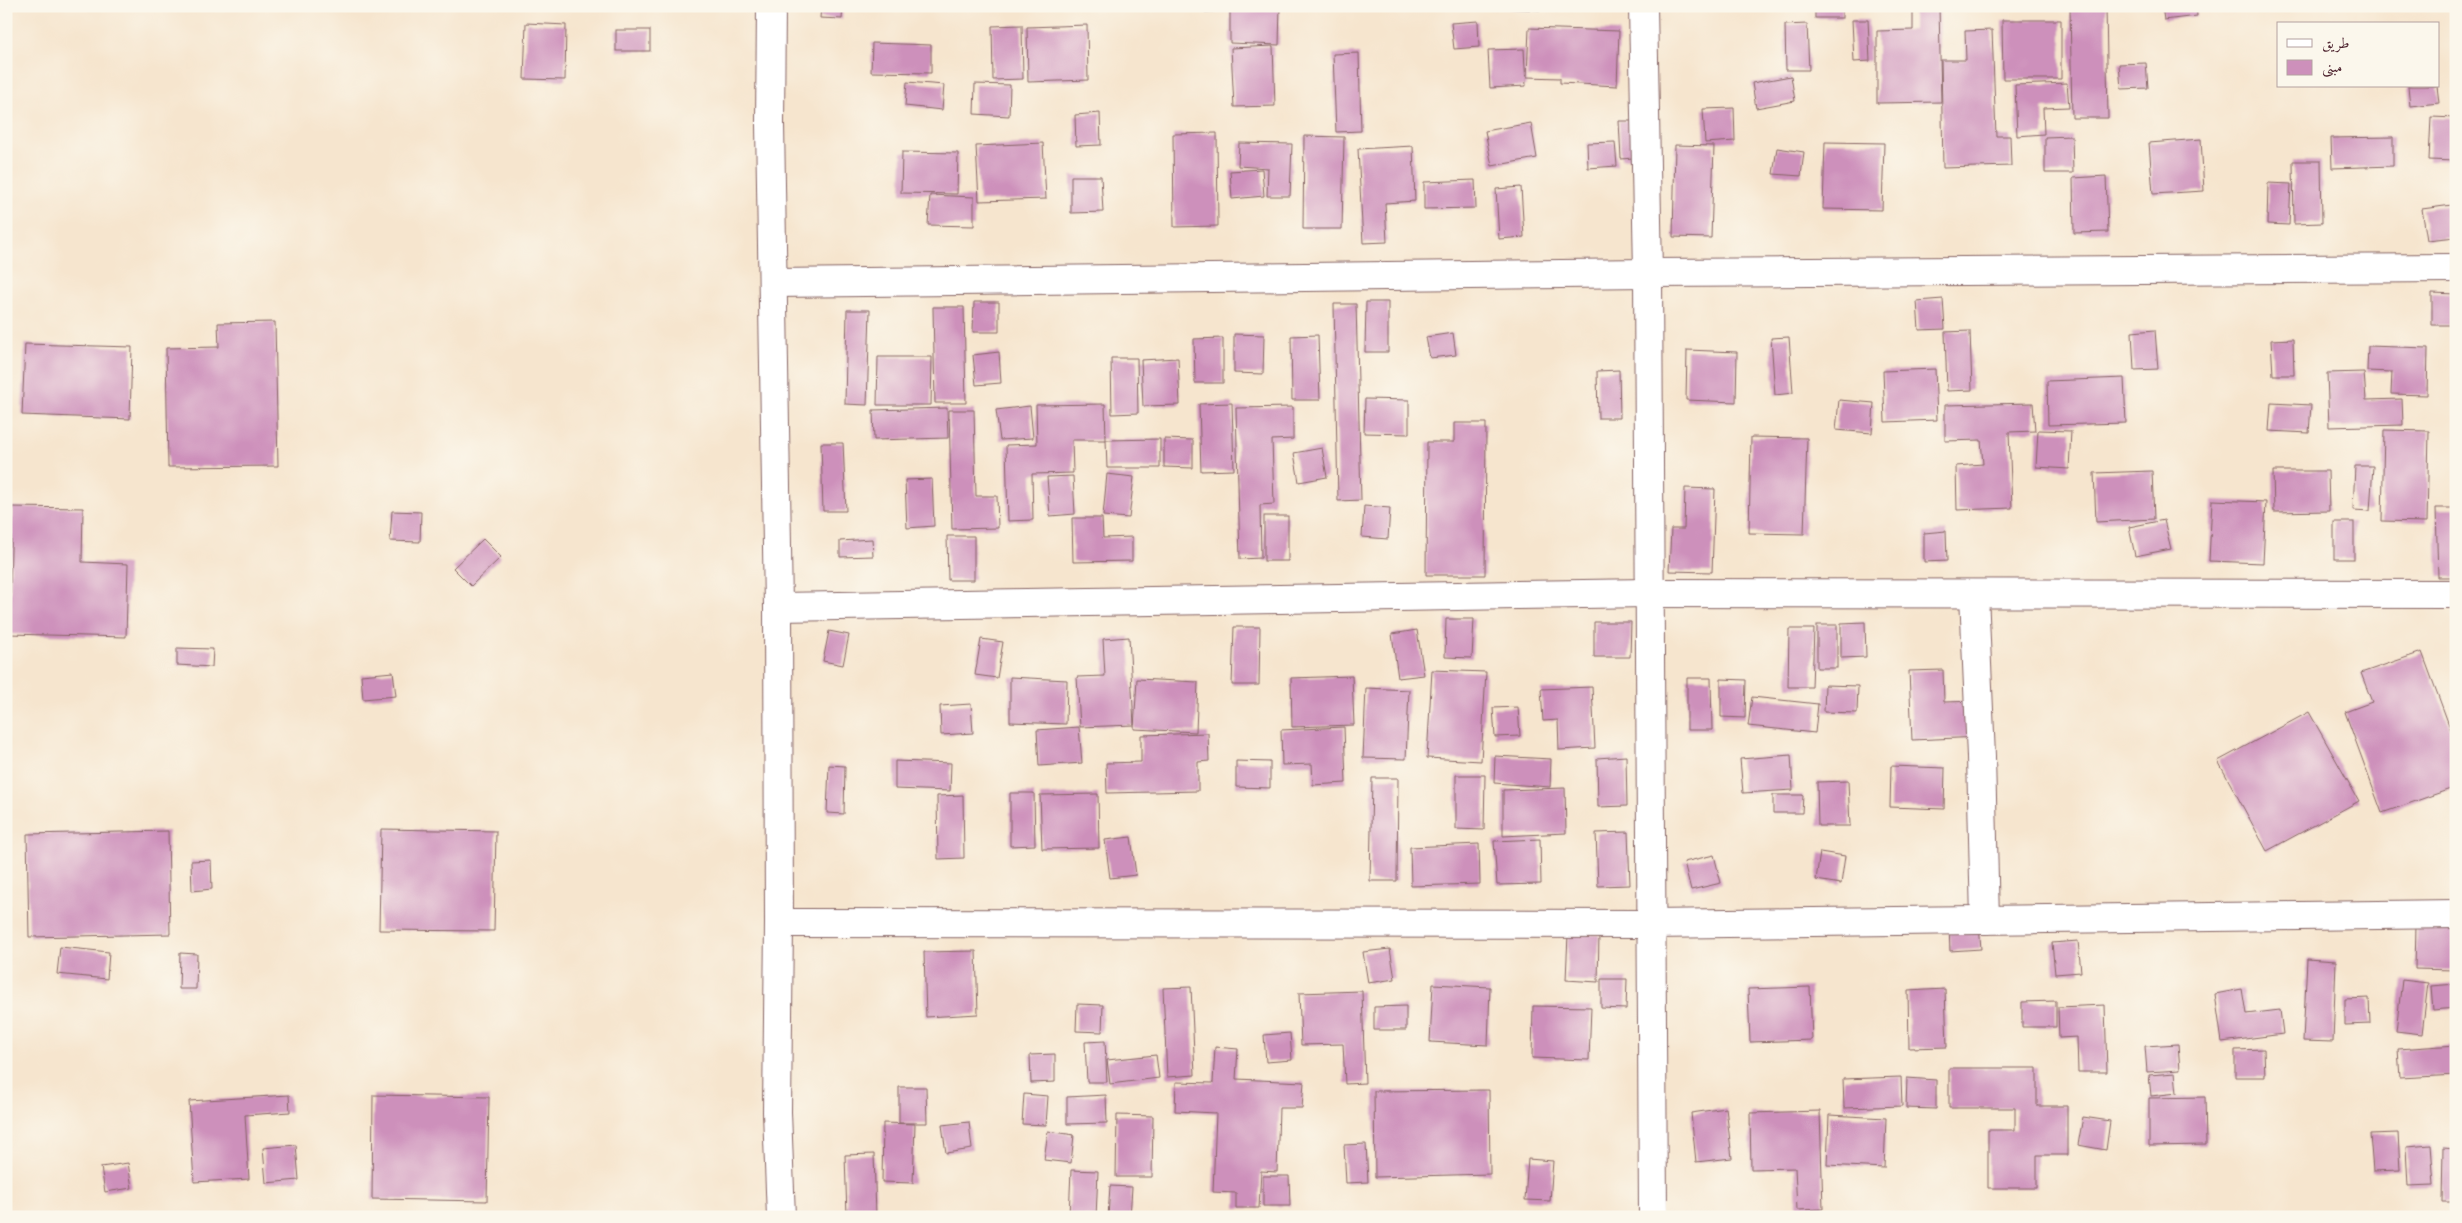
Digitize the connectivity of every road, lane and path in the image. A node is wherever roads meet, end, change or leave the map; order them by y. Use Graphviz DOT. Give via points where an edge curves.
graph roads {
  1 [pos="771,6"];
  2 [pos="1643,6"];
  3 [pos="2456,268"];
  4 [pos="1648,273"];
  5 [pos="774,283"];
  6 [pos="1648,593"];
  7 [pos="1974,594"];
  8 [pos="2456,594"];
  9 [pos="778,606"];
  10 [pos="2456,914"];
  11 [pos="1985,920"];
  12 [pos="779,923"];
  13 [pos="1650,924"];
  14 [pos="782,1217"];
  15 [pos="1653,1217"];
  1 -- 5 [label="street"];
  2 -- 4 [label="street"];
  3 -- 4 [label="street"];
  4 -- 5 [label="street"];
  4 -- 6 [label="street"];
  5 -- 9 [label="street"];
  6 -- 7 [label="street"];
  6 -- 9 [label="street"];
  6 -- 13 [label="street"];
  7 -- 8 [label="street"];
  7 -- 11 [label="street"];
  9 -- 12 [label="street"];
  10 -- 11 [label="street"];
  11 -- 13 [label="street"];
  12 -- 13 [label="street"];
  12 -- 14 [label="street" via="777,1112"];
  13 -- 15 [label="street"];
}
